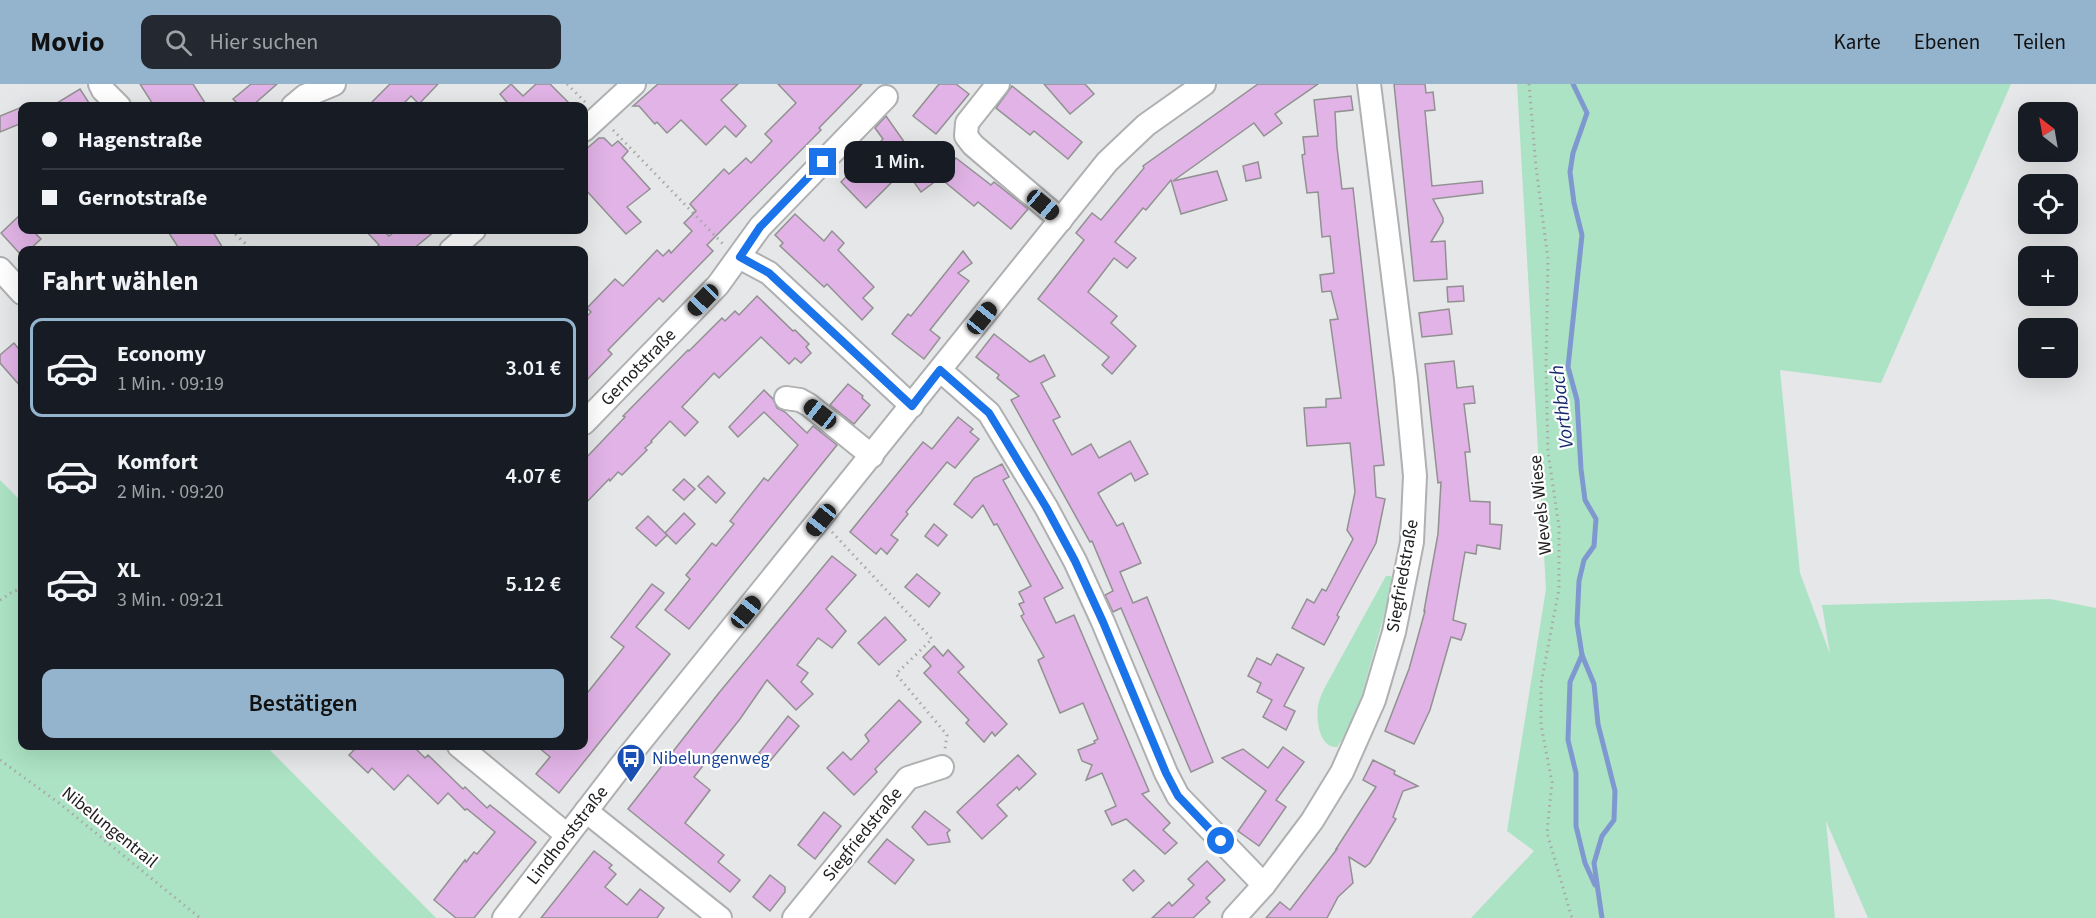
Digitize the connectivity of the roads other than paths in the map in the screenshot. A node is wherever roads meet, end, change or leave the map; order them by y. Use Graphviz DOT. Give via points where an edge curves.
graph roads {
  1 [pos="100,84"];
  2 [pos="334,84"];
  3 [pos="634,84"];
  4 [pos="998,84"];
  5 [pos="1204,84"];
  6 [pos="1369,84"];
  7 [pos="1177,92"];
  8 [pos="886,97"];
  9 [pos="116,102"];
  10 [pos="298,102"];
  11 [pos="591,124"];
  12 [pos="1061,220"];
  13 [pos="469,234"];
  14 [pos="456,246"];
  15 [pos="740,257"];
  16 [pos="0,268"];
  17 [pos="18,288"];
  18 [pos="940,370"];
  19 [pos="786,398"];
  20 [pos="912,406"];
  21 [pos="588,419"];
  22 [pos="872,456"];
  23 [pos="464,750"];
  24 [pos="942,767"];
  25 [pos="586,811"];
  26 [pos="567,835"];
  27 [pos="1264,885"];
  28 [pos="504,918"];
  29 [pos="720,918"];
  30 [pos="794,918"];
  31 [pos="1234,918"];
  1 -- 9 [label="street"];
  2 -- 10 [label="street"];
  3 -- 11 [label="street"];
  4 -- 12 [label="street" via="967,123 966,136"];
  5 -- 7 [label="street, Lindhorststraße"];
  6 -- 27 [label="street, Siegfriedstraße" via="1406,379 1415,476 1412,542 1394,632 1374,700 1342,772 1312,821"];
  7 -- 12 [label="street, Lindhorststraße" via="1107,162"];
  8 -- 15 [label="street, Gernotstraße" via="760,227"];
  12 -- 18 [label="street, Lindhorststraße"];
  13 -- 14 [label="street"];
  15 -- 20 [label="street" via="769,273"];
  15 -- 21 [label="street, Gernotstraße" via="718,285"];
  16 -- 17 [label="street"];
  18 -- 20 [label="street, Lindhorststraße"];
  18 -- 27 [label="street" via="989,413 1046,507 1085,581 1178,796"];
  19 -- 22 [label="street" via="809,405"];
  20 -- 22 [label="street, Lindhorststraße"];
  22 -- 25 [label="street, Lindhorststraße"];
  23 -- 26 [label="street"];
  24 -- 30 [label="street, Siegfriedstraße" via="908,778"];
  25 -- 26 [label="street, Lindhorststraße"];
  25 -- 29 [label="street"];
  26 -- 28 [label="street, Lindhorststraße"];
  27 -- 31 [label="street, Siegfriedstraße"];
}
